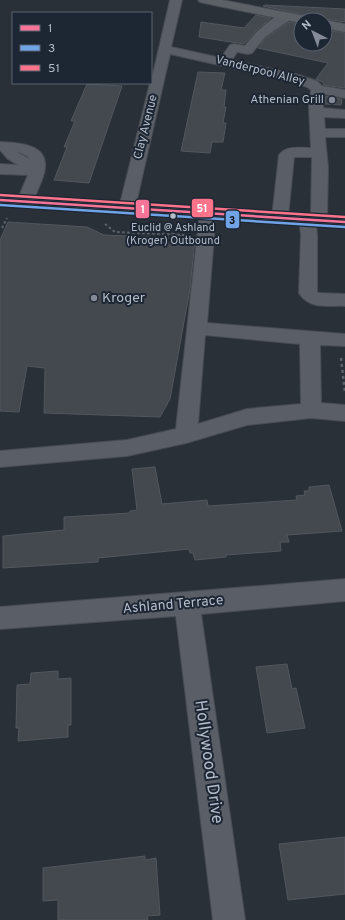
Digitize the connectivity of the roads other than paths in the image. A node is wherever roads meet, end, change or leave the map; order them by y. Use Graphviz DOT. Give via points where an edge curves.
graph roads {
  1 [pos="176,0"];
  2 [pos="204,0"];
  3 [pos="287,16"];
  4 [pos="293,17"];
  5 [pos="333,26"];
  6 [pos="345,28"];
  7 [pos="165,49"];
  8 [pos="248,50"];
  9 [pos="224,62"];
  10 [pos="250,68"];
  11 [pos="318,89"];
  12 [pos="345,94"];
  13 [pos="317,112"];
  14 [pos="345,114"];
  15 [pos="318,133"];
  16 [pos="345,133"];
  17 [pos="3,147"];
  18 [pos="318,153"];
  19 [pos="0,169"];
  20 [pos="38,171"];
  21 [pos="0,200"];
  22 [pos="25,201"];
  23 [pos="127,208"];
  24 [pos="208,212"];
  25 [pos="280,217"];
  26 [pos="313,220"];
  27 [pos="345,222"];
  28 [pos="345,300"];
  29 [pos="196,328"];
  30 [pos="310,338"];
  31 [pos="343,348"];
  32 [pos="311,410"];
  33 [pos="345,413"];
  34 [pos="186,435"];
  35 [pos="0,459"];
  36 [pos="345,590"];
  37 [pos="187,604"];
  38 [pos="0,618"];
  39 [pos="229,920"];
  1 -- 7 [label="street, Clay Avenue"];
  2 -- 3 [label="main road"];
  3 -- 4 [label="main road"];
  3 -- 8 [label="street" via="261,34"];
  5 -- 6 [label="main road"];
  7 -- 9 [label="street, Vanderpool Alley"];
  7 -- 23 [label="street, Clay Avenue"];
  8 -- 9 [label="street" via="234,48"];
  8 -- 10 [label="street" via="258,54"];
  9 -- 10 [label="street, Vanderpool Alley"];
  10 -- 11 [label="street, Vanderpool Alley" via="301,80"];
  11 -- 12 [label="street"];
  11 -- 13 [label="street, Vanderpool Alley"];
  13 -- 14 [label="street"];
  13 -- 15 [label="street, Vanderpool Alley"];
  15 -- 16 [label="street"];
  15 -- 18 [label="street, Vanderpool Alley"];
  17 -- 20 [label="street" via="27,166"];
  18 -- 25 [label="street" via="295,152 287,155"];
  18 -- 26 [label="street, Vanderpool Alley" via="320,167"];
  19 -- 20 [label="street"];
  20 -- 22 [label="street"];
  21 -- 22 [label="main road"];
  22 -- 23 [label="main road"];
  23 -- 24 [label="main road"];
  24 -- 25 [label="main road"];
  24 -- 29 [label="street"];
  25 -- 26 [label="main road"];
  26 -- 27 [label="main road"];
  26 -- 28 [label="street, Vanderpool Alley" via="309,235 308,292 314,299"];
  29 -- 30 [label="street"];
  29 -- 34 [label="street"];
  30 -- 31 [label="street"];
  30 -- 32 [label="street"];
  32 -- 33 [label="street"];
  32 -- 34 [label="street" via="248,417"];
  34 -- 35 [label="street" via="128,448"];
  36 -- 37 [label="street, Ashland Terrace"];
  37 -- 38 [label="street, Ashland Terrace"];
  37 -- 39 [label="street, Hollywood Drive"];
}
